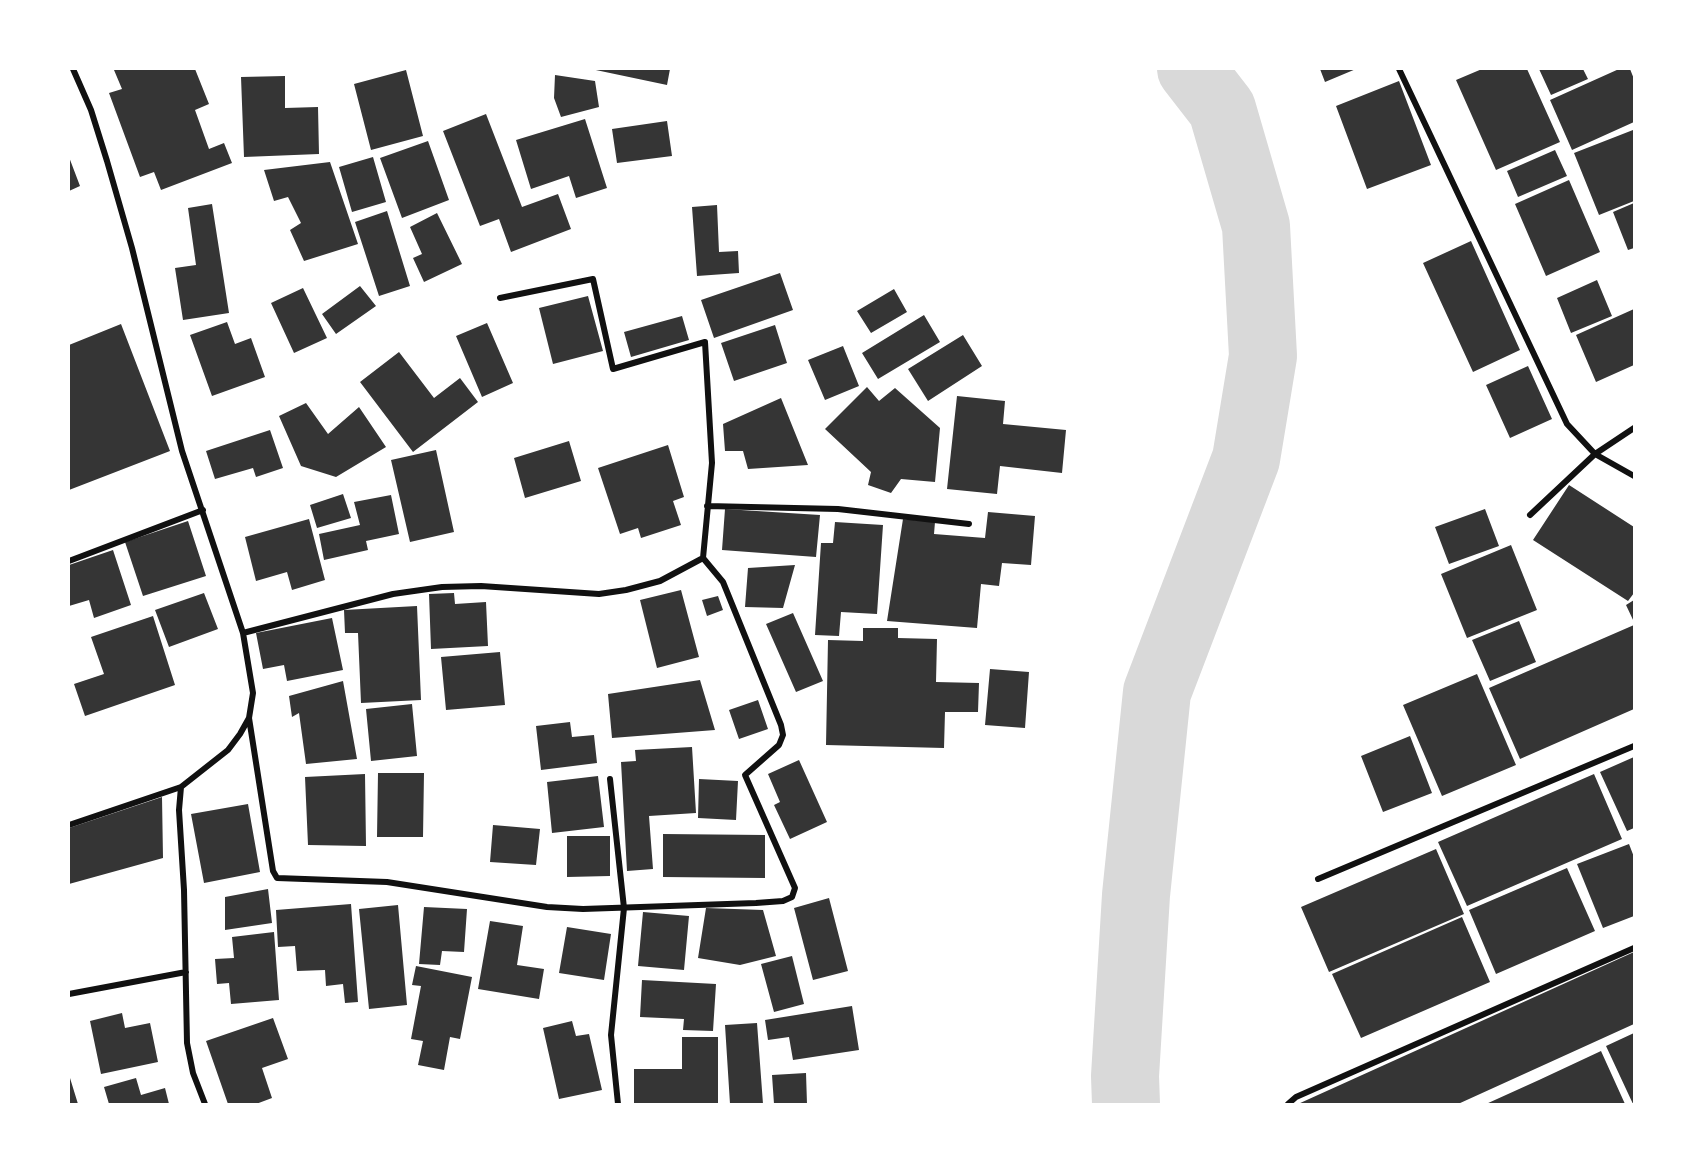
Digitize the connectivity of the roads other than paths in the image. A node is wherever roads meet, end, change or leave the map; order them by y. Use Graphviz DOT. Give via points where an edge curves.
graph roads {
  1 [pos="73,69"];
  2 [pos="1399,69"];
  3 [pos="500,298"];
  4 [pos="1634,428"];
  5 [pos="1595,454"];
  6 [pos="1634,476"];
  7 [pos="707,506"];
  8 [pos="203,510"];
  9 [pos="1530,515"];
  10 [pos="969,524"];
  11 [pos="703,558"];
  12 [pos="69,561"];
  13 [pos="243,633"];
  14 [pos="249,718"];
  15 [pos="1634,747"];
  16 [pos="610,779"];
  17 [pos="181,787"];
  18 [pos="69,825"];
  19 [pos="1317,879"];
  20 [pos="624,908"];
  21 [pos="1634,948"];
  22 [pos="186,972"];
  23 [pos="69,994"];
  24 [pos="205,1104"];
  25 [pos="618,1104"];
  26 [pos="1288,1104"];
  1 -- 8 [label="street" via="107,161 182,451"];
  2 -- 5 [label="street" via="1567,424"];
  3 -- 7 [label="street" via="593,279 614,369 705,342 712,463"];
  4 -- 5 [label="street"];
  5 -- 6 [label="street"];
  5 -- 9 [label="street"];
  7 -- 10 [label="street" via="838,509"];
  7 -- 11 [label="street"];
  8 -- 12 [label="street"];
  8 -- 13 [label="street"];
  11 -- 13 [label="street" via="660,581 626,590 599,594 442,587 393,594"];
  11 -- 20 [label="street" via="723,582 781,725 779,745 745,777 787,868 794,893 783,901"];
  13 -- 14 [label="street" via="253,693"];
  14 -- 17 [label="street" via="228,750"];
  14 -- 20 [label="street" via="277,878 387,882 547,907"];
  15 -- 19 [label="street"];
  16 -- 20 [label="street"];
  17 -- 18 [label="street"];
  17 -- 22 [label="street"];
  20 -- 25 [label="street" via="611,1035"];
  21 -- 26 [label="street" via="1296,1097"];
  22 -- 23 [label="street"];
  22 -- 24 [label="street" via="187,1043"];
}
